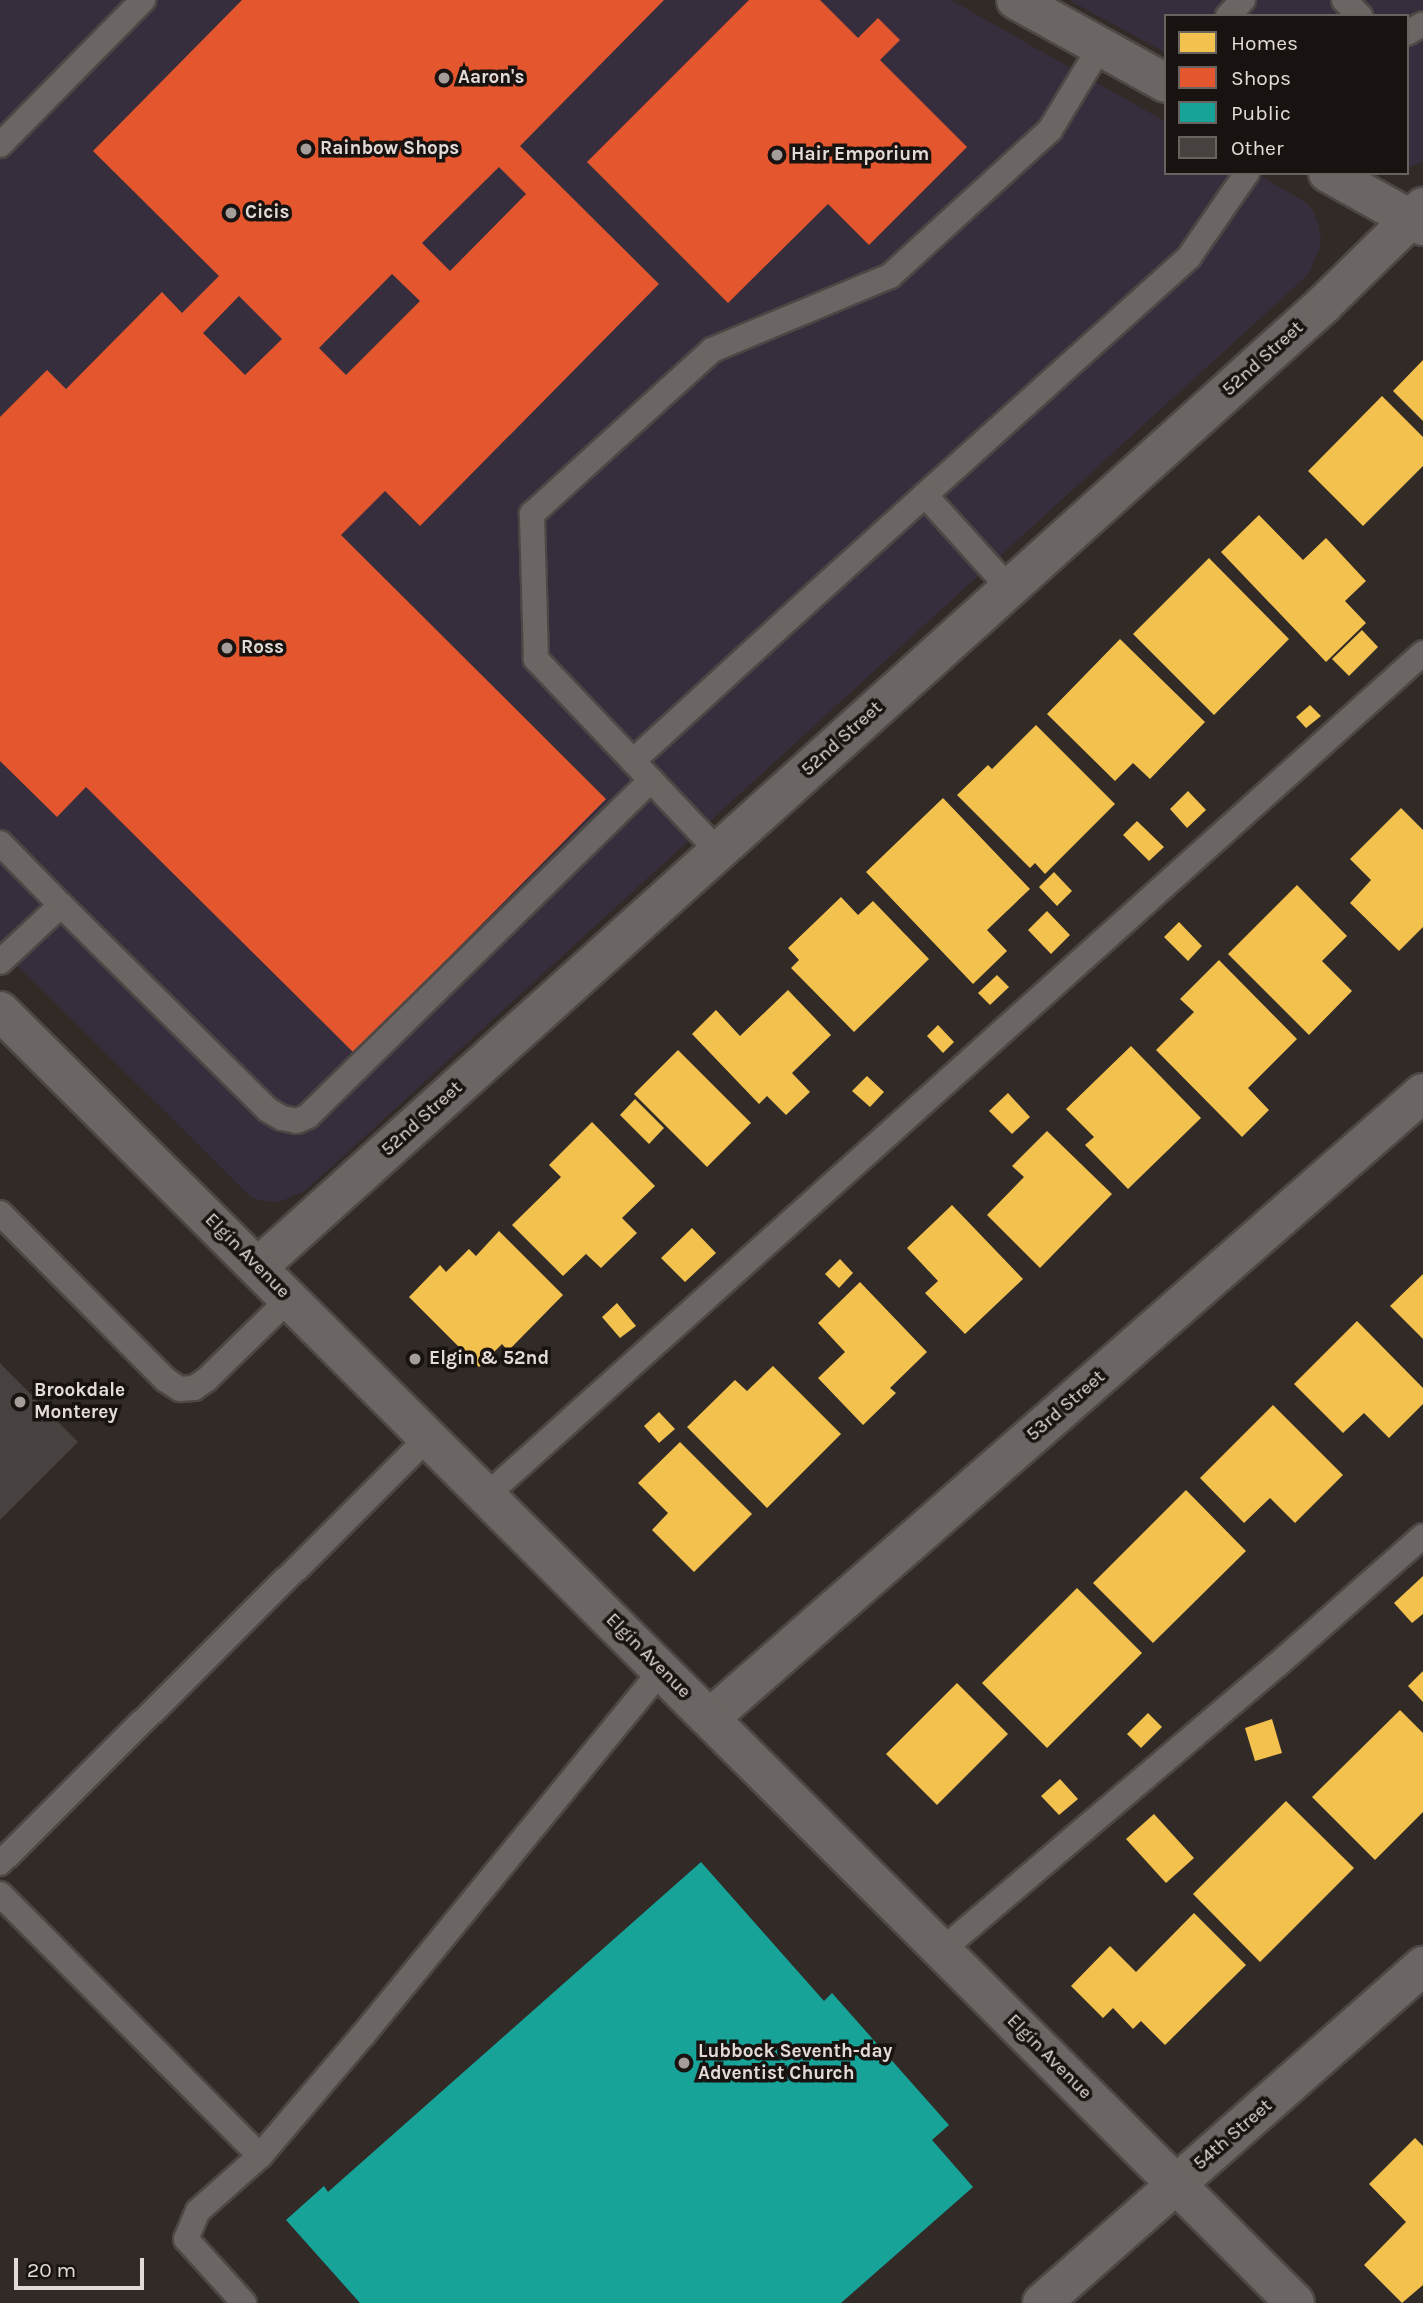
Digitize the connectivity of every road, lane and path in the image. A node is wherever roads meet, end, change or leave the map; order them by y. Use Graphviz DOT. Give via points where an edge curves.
graph roads {
  1 [pos="143,0"];
  2 [pos="1016,0"];
  3 [pos="1243,0"];
  4 [pos="1344,0"];
  5 [pos="1230,14"];
  6 [pos="1358,14"];
  7 [pos="1100,47"];
  8 [pos="1164,80"];
  9 [pos="0,145"];
  10 [pos="1247,175"];
  11 [pos="1332,175"];
  12 [pos="1419,218"];
  13 [pos="925,495"];
  14 [pos="1009,589"];
  15 [pos="1423,653"];
  16 [pos="633,761"];
  17 [pos="652,780"];
  18 [pos="0,843"];
  19 [pos="718,851"];
  20 [pos="61,905"];
  21 [pos="0,962"];
  22 [pos="0,1011"];
  23 [pos="1423,1093"];
  24 [pos="0,1213"];
  25 [pos="258,1267"];
  26 [pos="289,1299"];
  27 [pos="429,1437"];
  28 [pos="487,1495"];
  29 [pos="1423,1536"];
  30 [pos="662,1670"];
  31 [pos="710,1718"];
  32 [pos="0,1863"];
  33 [pos="0,1894"];
  34 [pos="942,1950"];
  35 [pos="1423,1966"];
  36 [pos="260,2156"];
  37 [pos="1177,2184"];
  38 [pos="244,2303"];
  39 [pos="1042,2303"];
  40 [pos="1296,2303"];
  1 -- 9 [label="lane"];
  2 -- 7 [label="street"];
  3 -- 5 [label="lane"];
  4 -- 6 [label="lane"];
  7 -- 8 [label="street"];
  7 -- 16 [label="lane" via="1050,130 890,276 712,350 532,514 536,659"];
  10 -- 13 [label="lane" via="1189,257"];
  11 -- 12 [label="street"];
  12 -- 14 [label="street, 52nd Street"];
  13 -- 14 [label="lane"];
  13 -- 16 [label="lane"];
  14 -- 19 [label="street, 52nd Street"];
  15 -- 28 [label="lane"];
  16 -- 17 [label="lane"];
  17 -- 19 [label="lane"];
  17 -- 20 [label="lane" via="308,1116 297,1121 268,1110"];
  18 -- 20 [label="lane"];
  19 -- 25 [label="street, 52nd Street"];
  20 -- 21 [label="lane"];
  22 -- 25 [label="street, Elgin Avenue"];
  23 -- 31 [label="street, 53rd Street"];
  24 -- 26 [label="lane" via="180,1389 194,1388 206,1380"];
  25 -- 26 [label="street, Elgin Avenue"];
  26 -- 27 [label="street, Elgin Avenue"];
  27 -- 28 [label="street, Elgin Avenue"];
  27 -- 32 [label="lane"];
  28 -- 30 [label="street, Elgin Avenue"];
  29 -- 34 [label="lane"];
  30 -- 31 [label="street, Elgin Avenue"];
  30 -- 36 [label="lane"];
  31 -- 34 [label="street, Elgin Avenue"];
  33 -- 36 [label="lane"];
  34 -- 37 [label="street, Elgin Avenue"];
  35 -- 37 [label="street, 54th Street"];
  36 -- 38 [label="lane" via="198,2211 186,2239"];
  37 -- 39 [label="street, 54th Street"];
  37 -- 40 [label="street, Elgin Avenue"];
}
